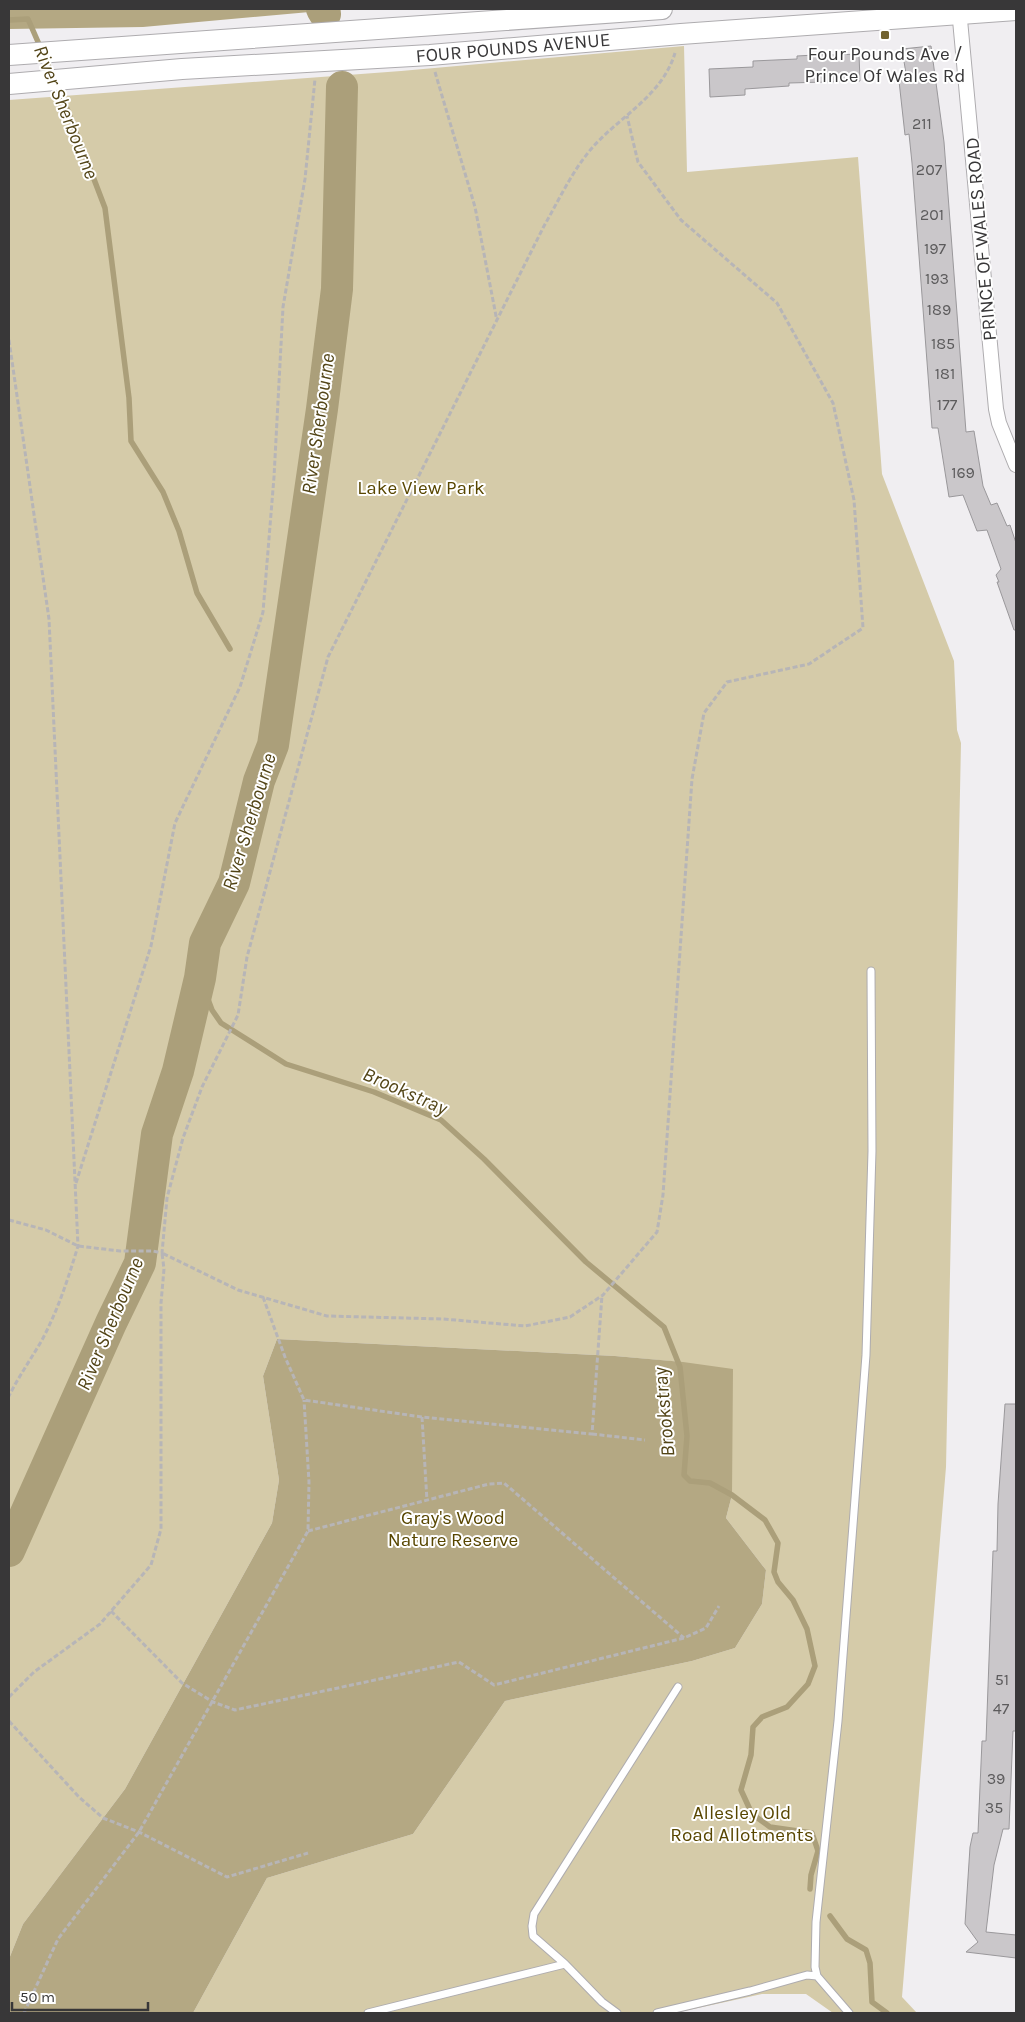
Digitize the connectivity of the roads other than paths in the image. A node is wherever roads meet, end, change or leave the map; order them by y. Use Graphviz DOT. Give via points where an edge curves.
graph roads {
  1 [pos="662,9"];
  2 [pos="1016,10"];
  3 [pos="959,12"];
  4 [pos="847,16"];
  5 [pos="13,54"];
  6 [pos="18,84"];
  7 [pos="1016,465"];
  8 [pos="871,971"];
  9 [pos="678,1687"];
  10 [pos="565,1964"];
  11 [pos="817,1976"];
  12 [pos="368,2013"];
  13 [pos="617,2013"];
  14 [pos="657,2013"];
  15 [pos="849,2013"];
  1 -- 5 [label="main road, FOUR POUNDS AVENUE"];
  2 -- 3 [label="main road, FOUR POUNDS AVENUE"];
  3 -- 4 [label="main road, FOUR POUNDS AVENUE"];
  3 -- 7 [label="street, PRINCE OF WALES ROAD" via="996,409"];
  4 -- 6 [label="main road, FOUR POUNDS AVENUE" via="682,34 430,55"];
  8 -- 11 [label="lane" via="872,1151 866,1355 838,1721 816,1922"];
  9 -- 10 [label="lane" via="534,1914 533,1936"];
  10 -- 12 [label="lane"];
  10 -- 13 [label="lane"];
  11 -- 14 [label="lane" via="807,1975"];
  11 -- 15 [label="lane"];
}
